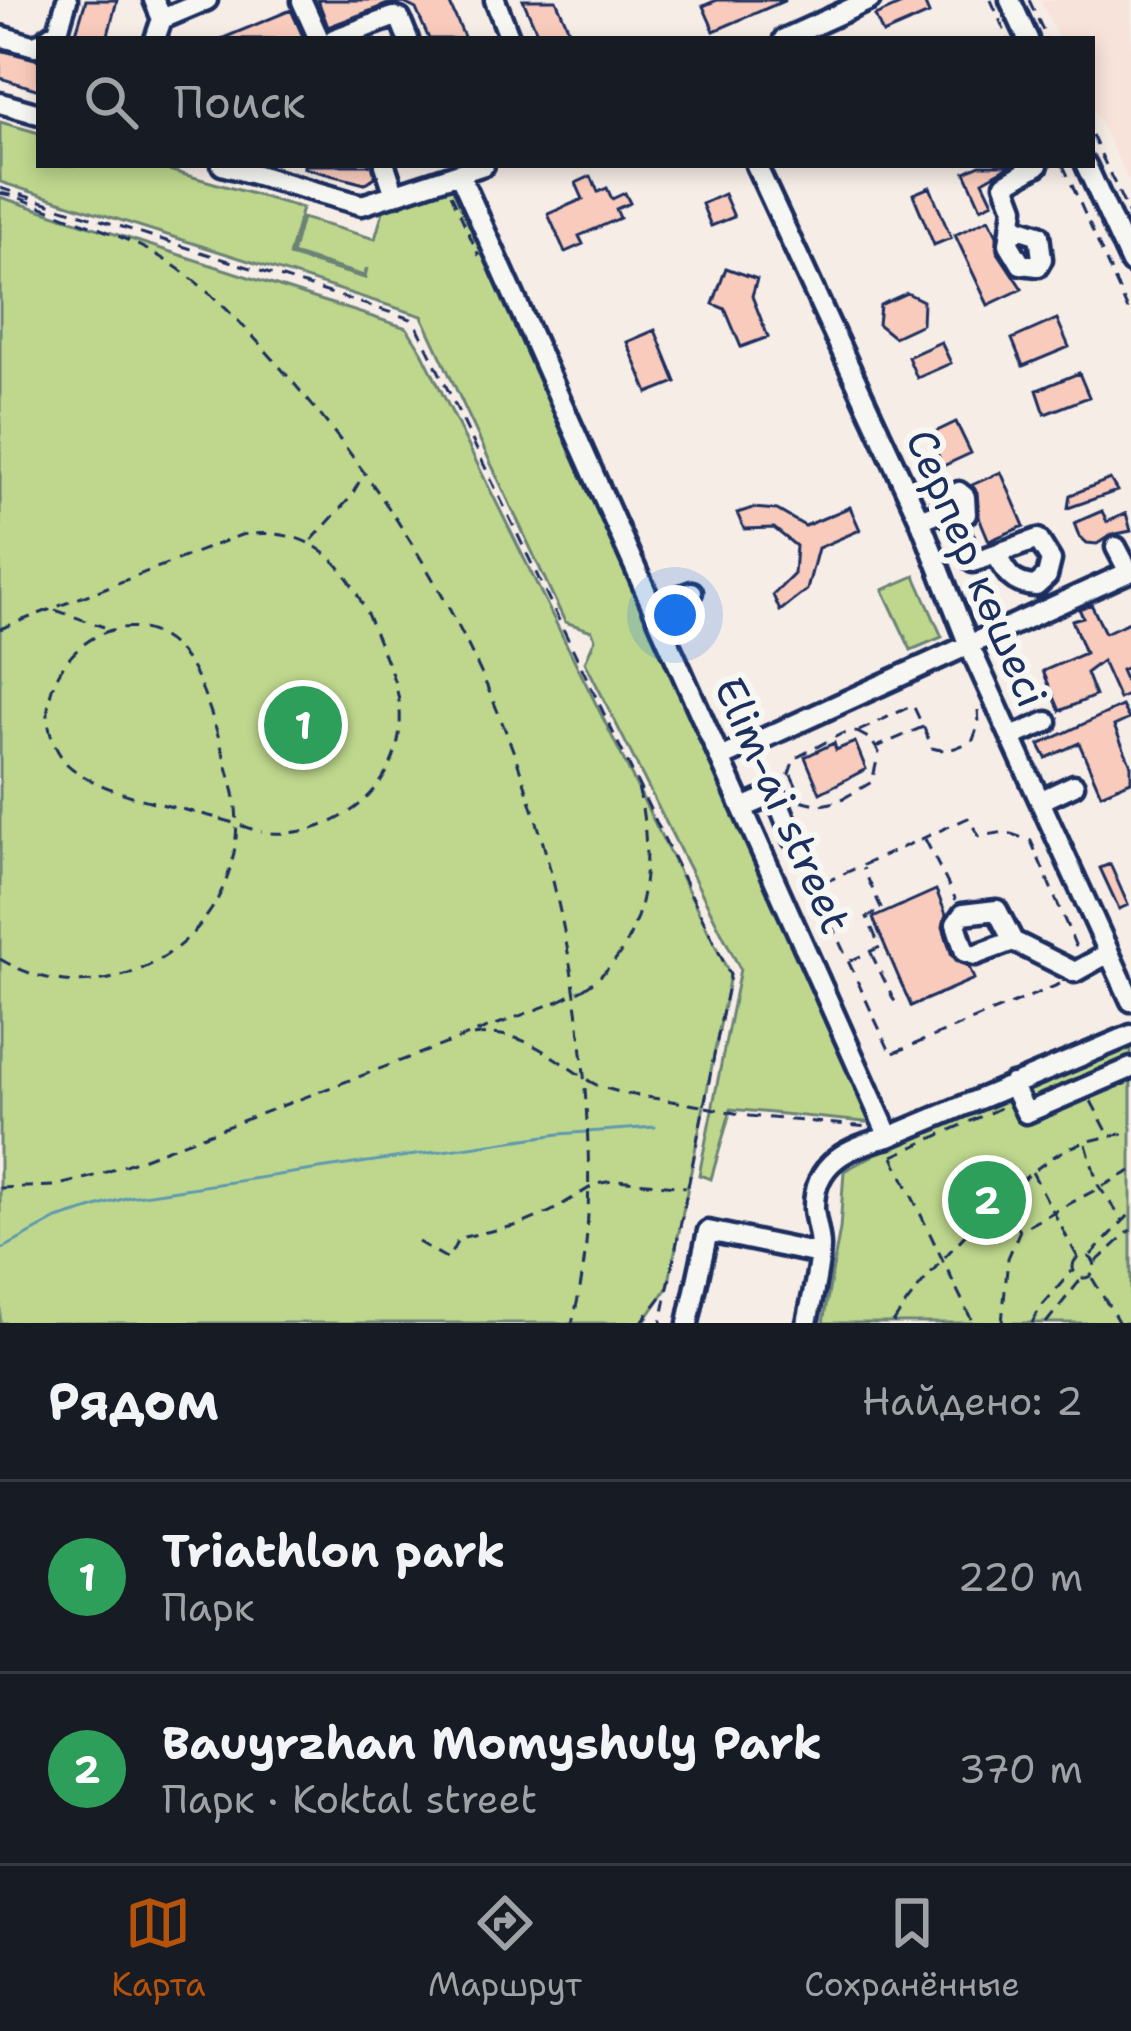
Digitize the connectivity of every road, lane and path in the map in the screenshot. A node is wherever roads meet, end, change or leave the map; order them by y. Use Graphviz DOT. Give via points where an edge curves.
graph roads {
  1 [pos="67,0"];
  2 [pos="154,0"];
  3 [pos="207,0"];
  4 [pos="495,0"];
  5 [pos="870,0"];
  6 [pos="991,0"];
  7 [pos="1010,0"];
  8 [pos="1029,0"];
  9 [pos="302,1"];
  10 [pos="162,19"];
  11 [pos="0,36"];
  12 [pos="50,36"];
  13 [pos="155,36"];
  14 [pos="318,36"];
  15 [pos="342,36"];
  16 [pos="407,36"];
  17 [pos="509,36"];
  18 [pos="791,36"];
  19 [pos="1007,36"];
  20 [pos="1027,36"];
  21 [pos="1046,36"];
  22 [pos="36,40"];
  23 [pos="0,104"];
  24 [pos="36,113"];
  25 [pos="1095,143"];
  26 [pos="232,168"];
  27 [pos="386,168"];
  28 [pos="477,168"];
  29 [pos="757,168"];
  30 [pos="1033,168"];
  31 [pos="1065,168"];
  32 [pos="1088,168"];
  33 [pos="460,175"];
  34 [pos="0,191"];
  35 [pos="395,195"];
  36 [pos="1014,226"];
  37 [pos="1126,226"];
  38 [pos="1131,263"];
  39 [pos="1131,316"];
  40 [pos="362,477"];
  41 [pos="920,520"];
  42 [pos="312,540"];
  43 [pos="1116,548"];
  44 [pos="996,554"];
  45 [pos="1130,572"];
  46 [pos="692,592"];
  47 [pos="655,605"];
  48 [pos="52,608"];
  49 [pos="104,627"];
  50 [pos="0,629"];
  51 [pos="968,643"];
  52 [pos="978,710"];
  53 [pos="1047,722"];
  54 [pos="923,727"];
  55 [pos="857,732"];
  56 [pos="1011,737"];
  57 [pos="875,748"];
  58 [pos="722,757"];
  59 [pos="790,773"];
  60 [pos="637,780"];
  61 [pos="1074,784"];
  62 [pos="775,794"];
  63 [pos="802,798"];
  64 [pos="1040,801"];
  65 [pos="745,807"];
  66 [pos="924,837"];
  67 [pos="793,839"];
  68 [pos="862,866"];
  69 [pos="963,914"];
  70 [pos="1012,941"];
  71 [pos="870,952"];
  72 [pos="1109,953"];
  73 [pos="0,959"];
  74 [pos="848,962"];
  75 [pos="1131,1001"];
  76 [pos="895,1002"];
  77 [pos="1131,1035"];
  78 [pos="460,1038"];
  79 [pos="1131,1068"];
  80 [pos="584,1074"];
  81 [pos="1084,1088"];
  82 [pos="1016,1091"];
  83 [pos="702,1106"];
  84 [pos="1131,1132"];
  85 [pos="1110,1136"];
  86 [pos="884,1140"];
  87 [pos="1085,1143"];
  88 [pos="1032,1172"];
  89 [pos="1131,1172"];
  90 [pos="1098,1185"];
  91 [pos="0,1188"];
  92 [pos="588,1188"];
  93 [pos="688,1188"];
  94 [pos="996,1208"];
  95 [pos="1052,1213"];
  96 [pos="1131,1213"];
  97 [pos="1123,1221"];
  98 [pos="1113,1230"];
  99 [pos="1020,1231"];
  100 [pos="1130,1232"];
  101 [pos="1105,1238"];
  102 [pos="1123,1238"];
  103 [pos="418,1241"];
  104 [pos="1114,1246"];
  105 [pos="819,1254"];
  106 [pos="1089,1257"];
  107 [pos="944,1258"];
  108 [pos="1078,1258"];
  109 [pos="1095,1263"];
  110 [pos="1074,1270"];
  111 [pos="1091,1276"];
  112 [pos="1082,1278"];
  113 [pos="668,1287"];
  114 [pos="1054,1290"];
  115 [pos="1064,1300"];
  116 [pos="1044,1304"];
  117 [pos="1053,1312"];
  118 [pos="572,1323"];
  119 [pos="641,1323"];
  120 [pos="661,1323"];
  121 [pos="688,1323"];
  122 [pos="807,1323"];
  123 [pos="893,1323"];
  124 [pos="973,1323"];
  125 [pos="1002,1323"];
  126 [pos="1032,1323"];
  127 [pos="1046,1323"];
  128 [pos="1119,1323"];
  1 -- 12 [label="street"];
  2 -- 10 [label="street"];
  3 -- 10 [label="street"];
  4 -- 17 [label="street"];
  5 -- 18 [label="street"];
  6 -- 19 [label="path"];
  7 -- 20 [label="street"];
  8 -- 21 [label="path"];
  9 -- 14 [label="street"];
  10 -- 13 [label="street"];
  11 -- 22 [label="street"];
  15 -- 16 [label="street" via="393,17"];
  23 -- 24 [label="street"];
  25 -- 37 [label="path"];
  26 -- 35 [label="street" via="362,205"];
  27 -- 35 [label="street"];
  28 -- 33 [label="street"];
  29 -- 41 [label="street, Серпер көшесі"];
  30 -- 36 [label="street" via="1005,184"];
  31 -- 39 [label="path"];
  32 -- 37 [label="street"];
  33 -- 35 [label="street"];
  33 -- 47 [label="street, Elim-ai street"];
  34 -- 60 [label="path" via="411,320"];
  34 -- 80 [label="path" via="157,256 190,278 288,376 398,520 454,614 514,749 566,935"];
  37 -- 38 [label="street"];
  40 -- 42 [label="path"];
  41 -- 44 [label="street" via="949,514 973,562"];
  41 -- 51 [label="street, Серпер көшесі"];
  43 -- 45 [label="street"];
  45 -- 51 [label="street"];
  46 -- 47 [label="street"];
  47 -- 58 [label="street, Elim-ai street"];
  48 -- 49 [label="path"];
  48 -- 50 [label="path"];
  48 -- 73 [label="path, bridge" via="241,535 305,541 331,556 363,602 393,676 400,709 395,752 375,790 340,820 298,833 261,832 221,819 99,783 63,760 48,735 43,706 56,665 74,644 115,628 143,630 190,665 235,794 238,814 235,863 207,920 148,965 82,982 38,977"];
  51 -- 56 [label="street, Серпер көшесі"];
  51 -- 58 [label="street"];
  52 -- 54 [label="path" via="973,740 960,747 932,748"];
  53 -- 56 [label="street"];
  54 -- 55 [label="path" via="913,705"];
  54 -- 57 [label="path"];
  55 -- 57 [label="path"];
  55 -- 59 [label="path" via="794,759"];
  56 -- 64 [label="street, Серпер көшесі"];
  57 -- 63 [label="path" via="872,782 820,806"];
  58 -- 65 [label="street, Elim-ai street"];
  59 -- 62 [label="path"];
  59 -- 63 [label="path"];
  60 -- 78 [label="path, bridge" via="645,838 640,915 615,964 559,1001"];
  60 -- 83 [label="path" via="730,975"];
  61 -- 64 [label="street"];
  62 -- 63 [label="path"];
  62 -- 65 [label="street"];
  62 -- 67 [label="street"];
  64 -- 72 [label="street, Серпер көшесі"];
  65 -- 86 [label="street, Elim-ai street"];
  66 -- 69 [label="path"];
  68 -- 71 [label="path" via="881,910 867,917 880,947"];
  69 -- 70 [label="street" via="998,910"];
  69 -- 70 [label="street" via="956,924 965,952"];
  70 -- 72 [label="street" via="1075,972"];
  71 -- 74 [label="path"];
  71 -- 76 [label="path"];
  72 -- 75 [label="street, Серпер көшесі"];
  77 -- 82 [label="street"];
  78 -- 80 [label="path" via="517,1039"];
  78 -- 91 [label="path" via="99,1175"];
  79 -- 81 [label="street"];
  80 -- 83 [label="path"];
  80 -- 92 [label="path"];
  81 -- 82 [label="street" via="1026,1113"];
  81 -- 85 [label="path"];
  82 -- 86 [label="street"];
  82 -- 86 [label="path"];
  83 -- 86 [label="path"];
  83 -- 93 [label="path"];
  84 -- 85 [label="path"];
  85 -- 87 [label="path"];
  86 -- 105 [label="street" via="855,1145 820,1178"];
  86 -- 107 [label="path"];
  87 -- 88 [label="path"];
  87 -- 90 [label="path"];
  88 -- 94 [label="path"];
  88 -- 95 [label="path"];
  89 -- 90 [label="path"];
  90 -- 95 [label="path"];
  90 -- 97 [label="path"];
  92 -- 93 [label="path" via="617,1180"];
  92 -- 103 [label="path" via="519,1225 459,1238 448,1259"];
  92 -- 118 [label="path"];
  93 -- 113 [label="path"];
  94 -- 99 [label="path"];
  94 -- 107 [label="path"];
  95 -- 99 [label="path"];
  95 -- 108 [label="path"];
  96 -- 97 [label="path"];
  97 -- 98 [label="path"];
  98 -- 101 [label="path"];
  98 -- 102 [label="path"];
  99 -- 125 [label="path" via="1008,1258"];
  100 -- 102 [label="path"];
  101 -- 104 [label="path"];
  101 -- 106 [label="path"];
  102 -- 104 [label="path"];
  104 -- 109 [label="path"];
  105 -- 121 [label="street" via="708,1231"];
  105 -- 122 [label="street"];
  106 -- 108 [label="path"];
  106 -- 109 [label="path"];
  107 -- 123 [label="path"];
  107 -- 124 [label="path"];
  108 -- 110 [label="path"];
  109 -- 111 [label="path"];
  110 -- 112 [label="path"];
  110 -- 114 [label="path"];
  111 -- 112 [label="path"];
  111 -- 128 [label="path"];
  112 -- 115 [label="path"];
  113 -- 119 [label="path"];
  113 -- 120 [label="path"];
  114 -- 115 [label="path"];
  114 -- 116 [label="path"];
  115 -- 117 [label="path"];
  116 -- 117 [label="path"];
  116 -- 126 [label="path"];
  117 -- 127 [label="path"];
}
